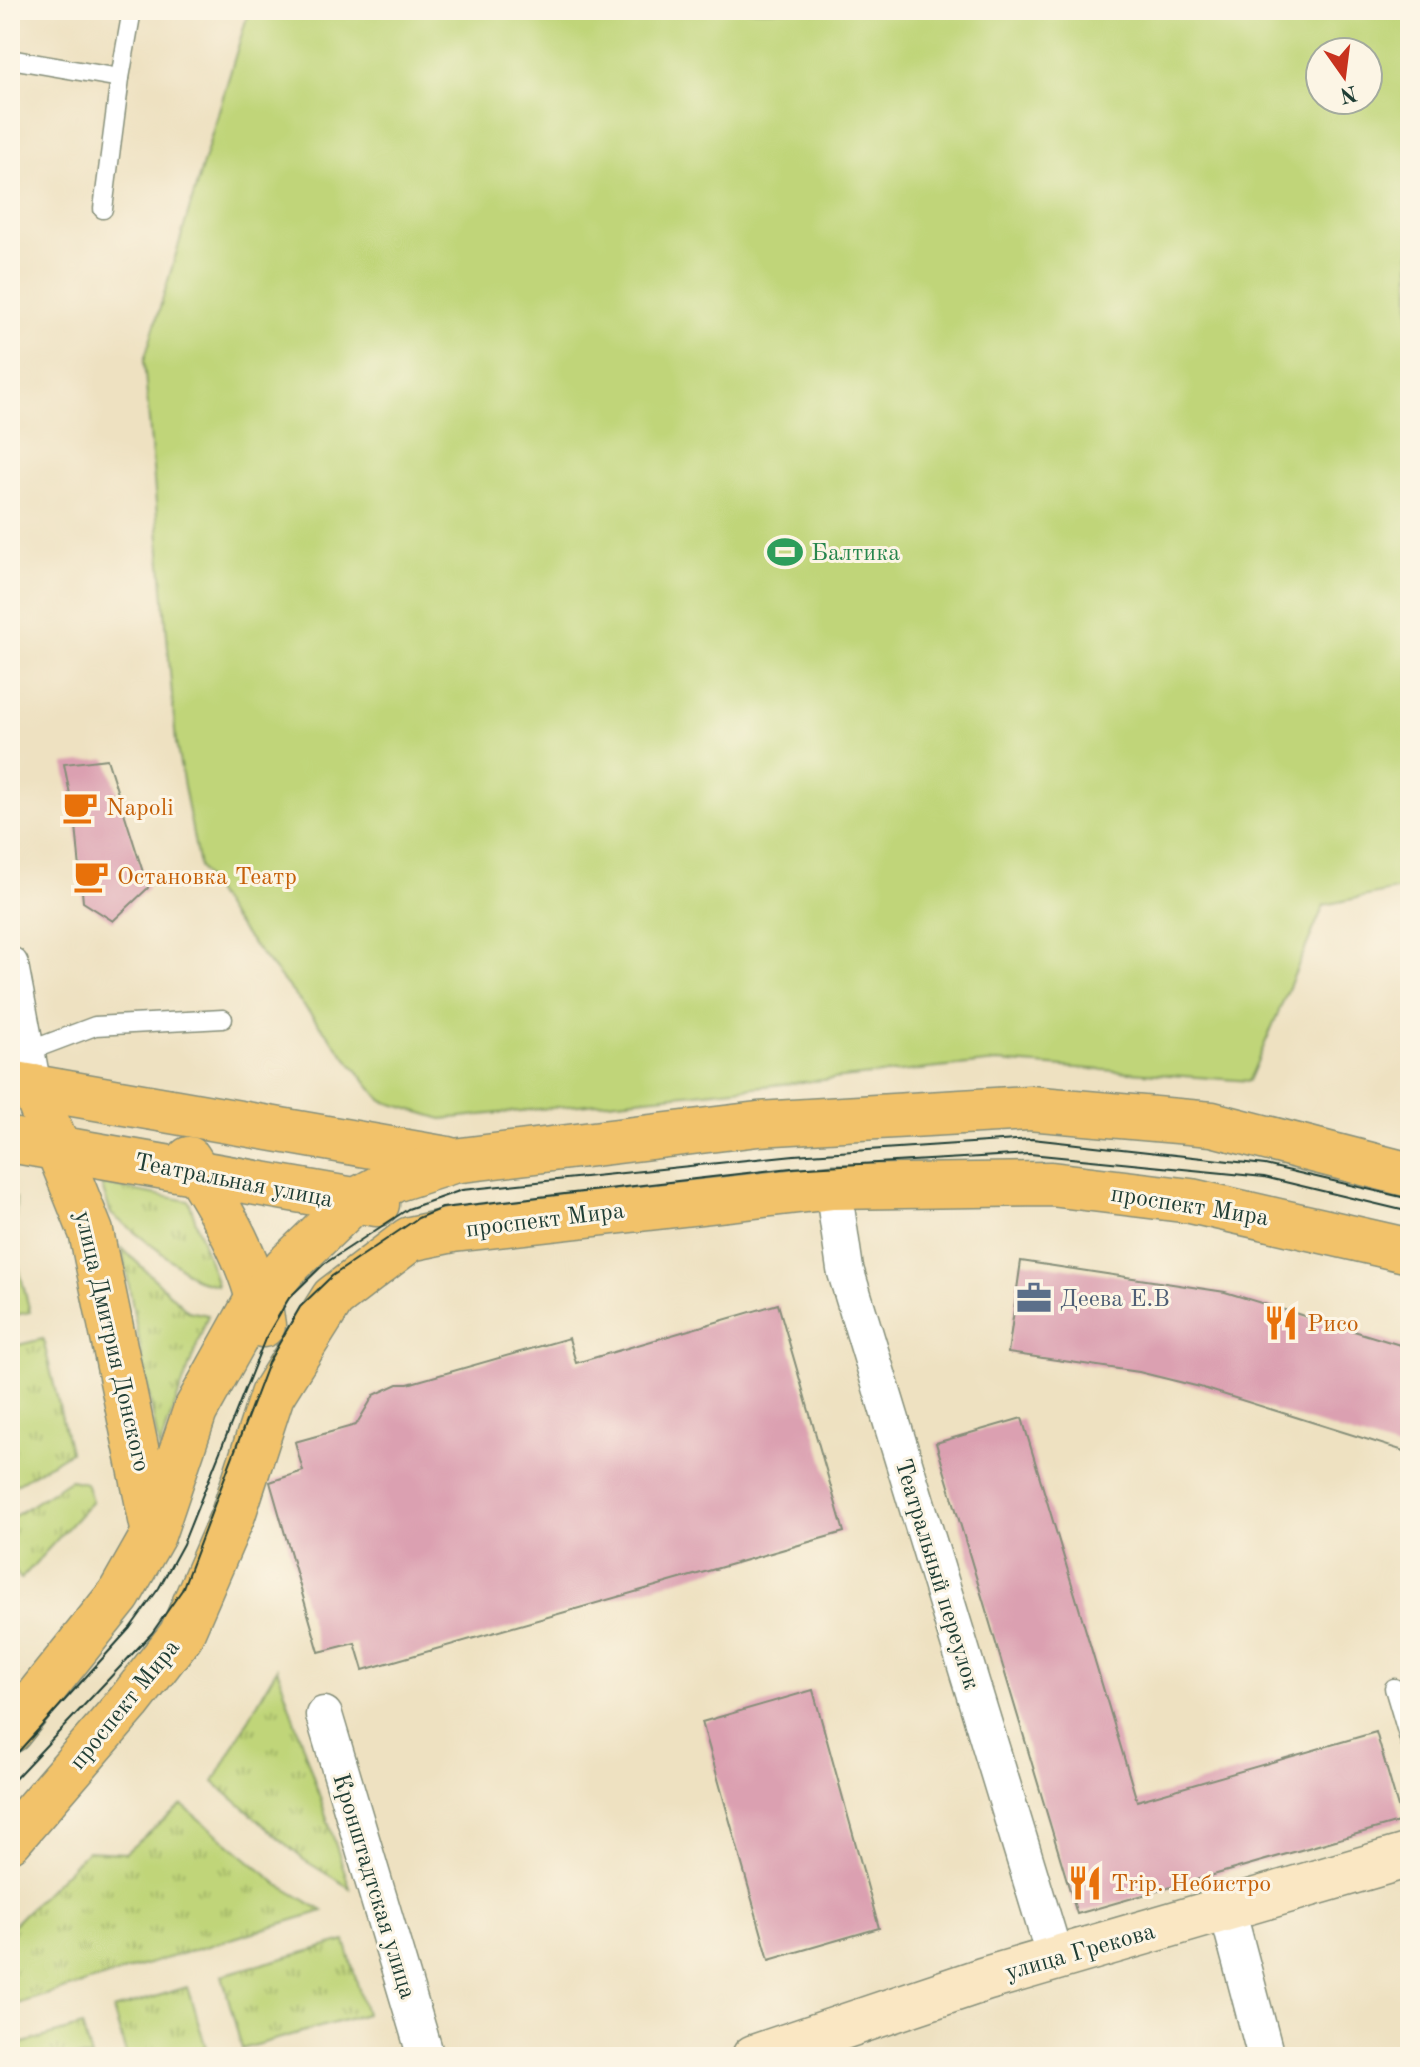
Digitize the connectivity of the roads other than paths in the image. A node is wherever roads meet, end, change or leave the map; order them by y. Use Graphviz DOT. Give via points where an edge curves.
graph roads {
  1 [pos="132,10"];
  2 [pos="10,59"];
  3 [pos="120,78"];
  4 [pos="103,209"];
  5 [pos="10,965"];
  6 [pos="223,1019"];
  7 [pos="23,1074"];
  8 [pos="158,1110"];
  9 [pos="10,1140"];
  10 [pos="55,1146"];
  11 [pos="453,1161"];
  12 [pos="198,1174"];
  13 [pos="1410,1175"];
  14 [pos="833,1187"];
  15 [pos="353,1202"];
  16 [pos="453,1230"];
  17 [pos="1410,1251"];
  18 [pos="258,1301"];
  19 [pos="272,1395"];
  20 [pos="153,1535"];
  21 [pos="1394,1688"];
  22 [pos="324,1715"];
  23 [pos="10,1731"];
  24 [pos="1410,1742"];
  25 [pos="10,1840"];
  26 [pos="1410,1855"];
  27 [pos="1227,1909"];
  28 [pos="1055,1958"];
  29 [pos="426,2057"];
  30 [pos="754,2057"];
  31 [pos="1266,2057"];
  1 -- 3 [label="lane"];
  2 -- 3 [label="lane"];
  3 -- 4 [label="lane"];
  5 -- 7 [label="street, улица Дмитрия Донского"];
  6 -- 7 [label="lane" via="95,1026"];
  7 -- 8 [label="main road"];
  7 -- 10 [label="main road, улица Дмитрия Донского"];
  8 -- 11 [label="main road"];
  8 -- 12 [label="main road"];
  9 -- 10 [label="main road, Театральная улица"];
  10 -- 12 [label="main road, Театральная улица"];
  10 -- 20 [label="main road, улица Дмитрия Донского" via="91,1232"];
  11 -- 13 [label="main road" via="758,1124 1029,1108 1212,1124"];
  11 -- 15 [label="main road" via="394,1180"];
  12 -- 15 [label="main road, Театральная улица"];
  12 -- 18 [label="main road"];
  14 -- 16 [label="main road, проспект Мира"];
  14 -- 17 [label="main road, проспект Мира" via="1051,1184 1191,1201"];
  14 -- 28 [label="street, Театральный переулок" via="845,1269"];
  15 -- 16 [label="main road, Театральная улица" via="400,1206"];
  15 -- 18 [label="main road"];
  16 -- 19 [label="main road, проспект Мира" via="410,1239 333,1298"];
  18 -- 19 [label="main road"];
  18 -- 20 [label="main road" via="195,1411"];
  19 -- 25 [label="main road, проспект Мира" via="233,1515 181,1635"];
  20 -- 23 [label="main road" via="119,1595"];
  21 -- 24 [label="lane"];
  22 -- 29 [label="street, Кронштадтская улица"];
  26 -- 27 [label="street, улица Грекова"];
  27 -- 28 [label="street, улица Грекова"];
  27 -- 31 [label="street"];
  28 -- 30 [label="street, улица Грекова"];
}
